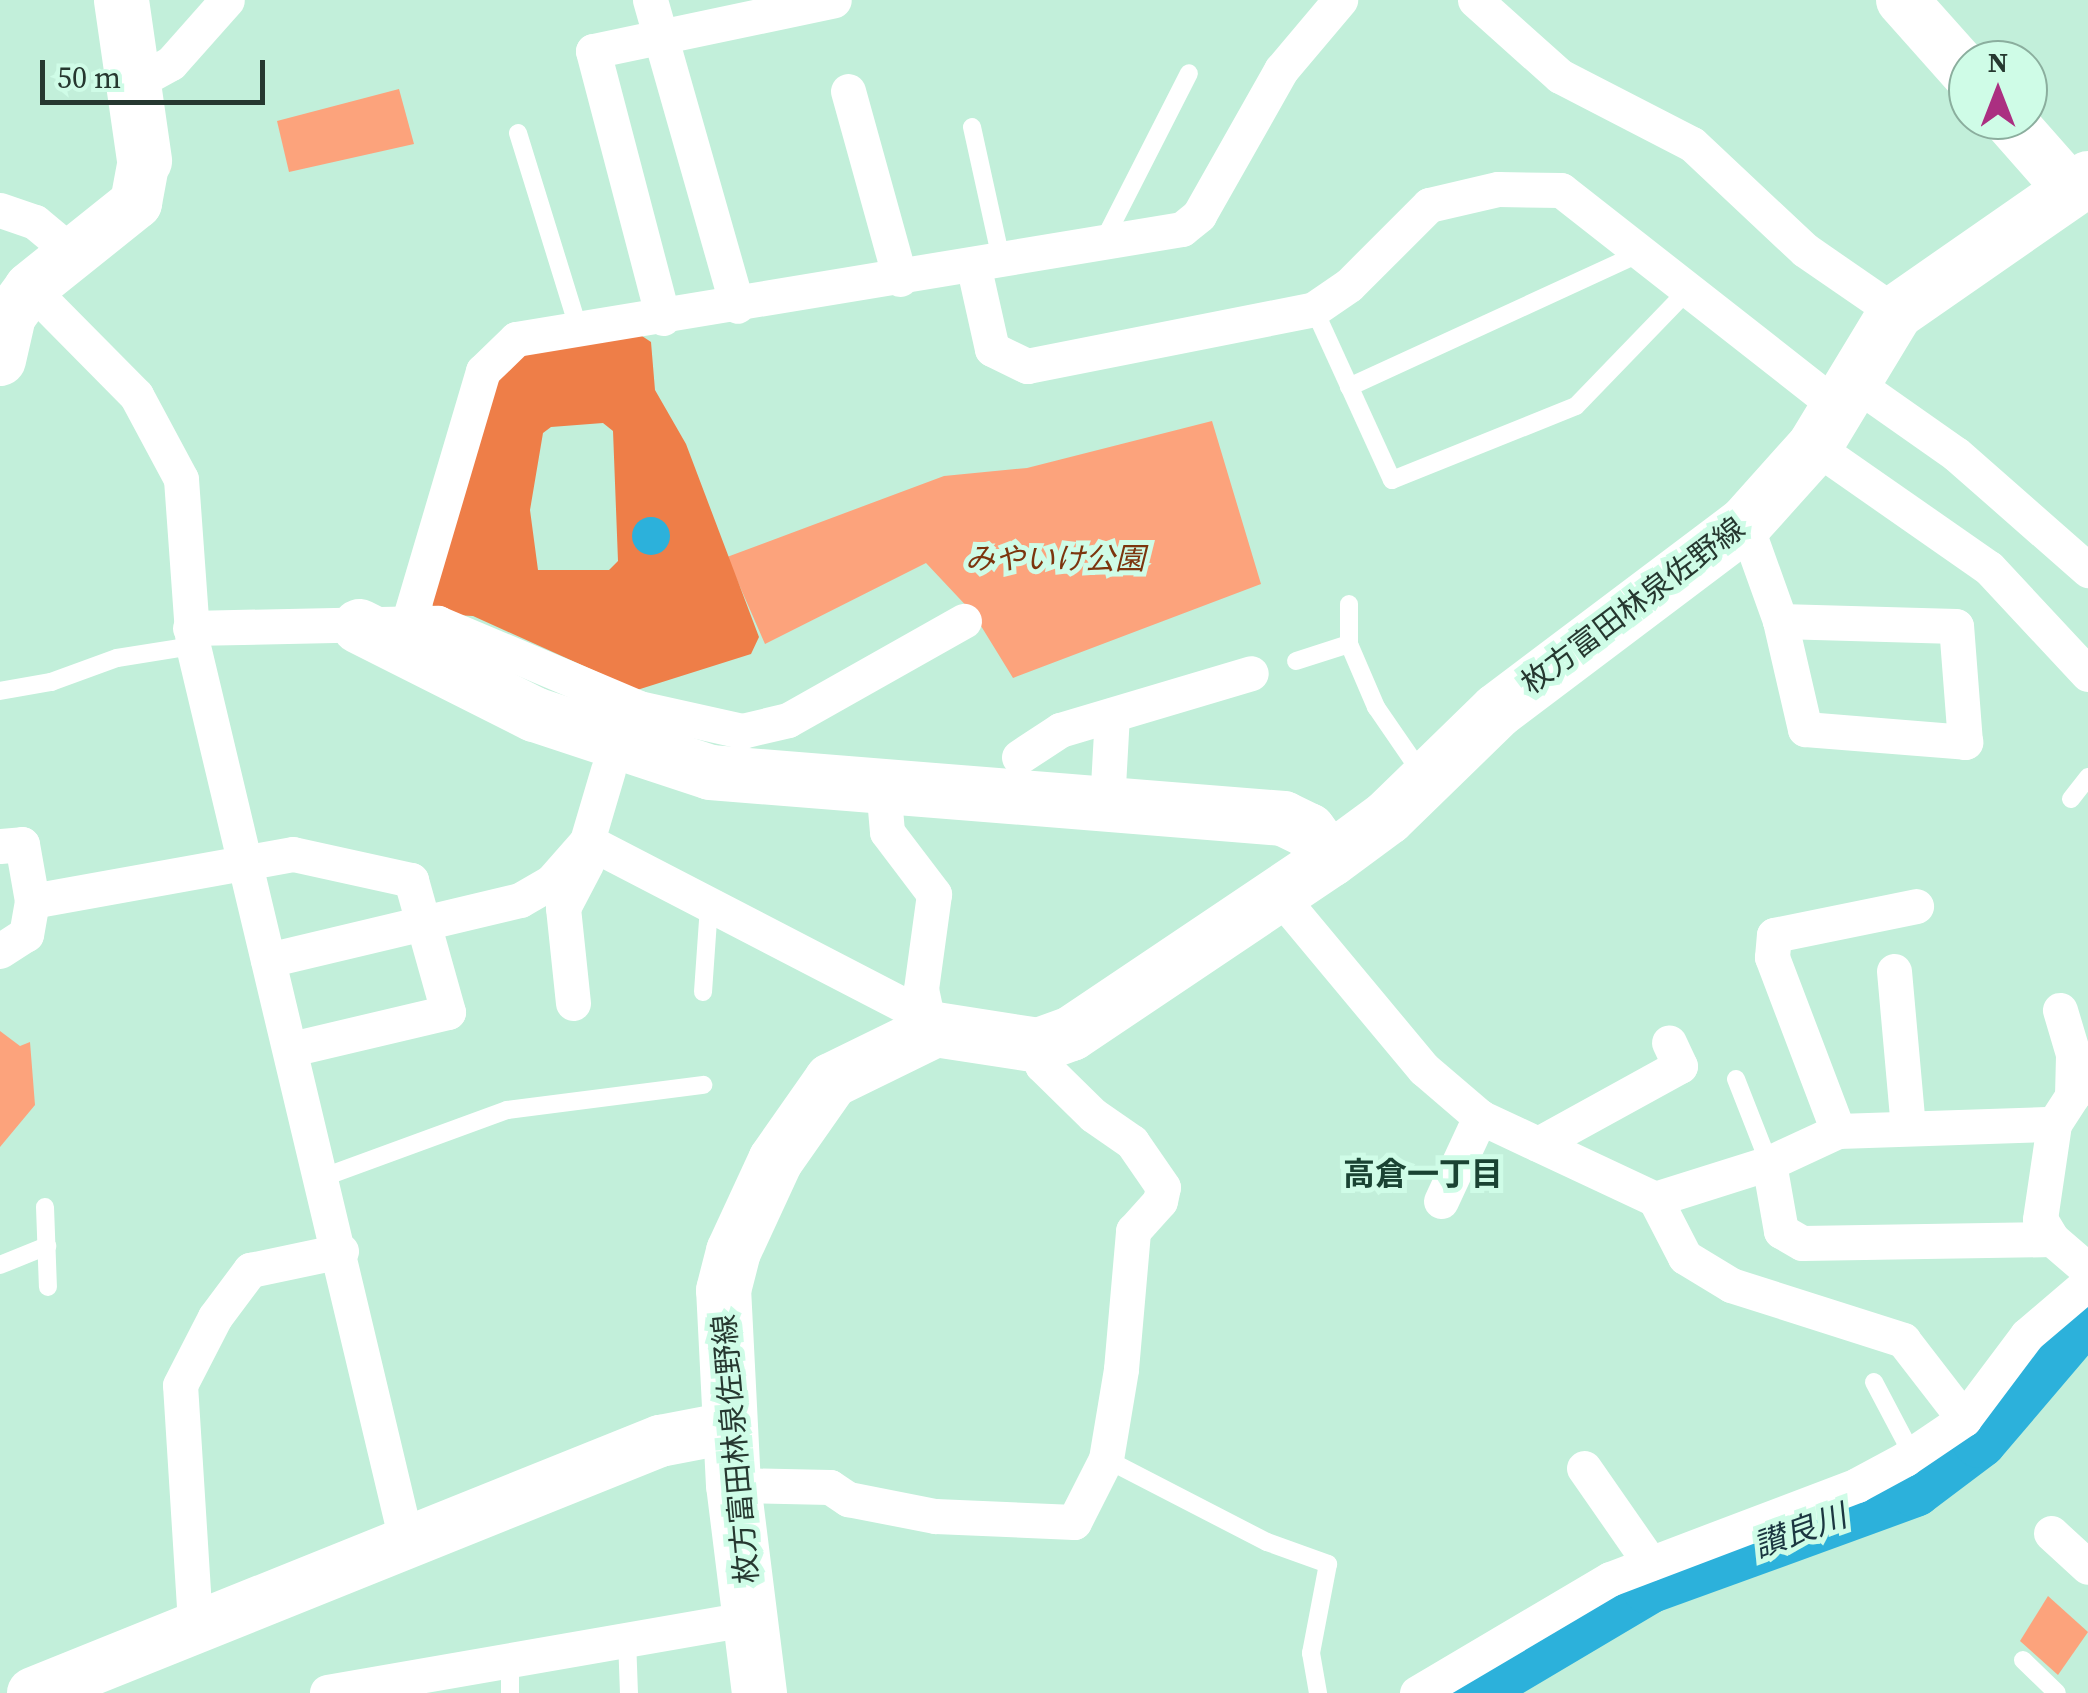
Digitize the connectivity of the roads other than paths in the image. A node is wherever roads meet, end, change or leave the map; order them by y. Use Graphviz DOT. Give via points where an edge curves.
graph roads {
  1 [pos="121,0"];
  2 [pos="227,0"];
  3 [pos="834,0"];
  4 [pos="1340,0"];
  5 [pos="1475,0"];
  6 [pos="1902,0"];
  7 [pos="653,17"];
  8 [pos="1948,52"];
  9 [pos="1189,73"];
  10 [pos="133,84"];
  11 [pos="848,91"];
  12 [pos="972,127"];
  13 [pos="518,133"];
  14 [pos="2028,140"];
  15 [pos="144,160"];
  16 [pos="2082,193"];
  17 [pos="1,212"];
  18 [pos="1104,240"];
  19 [pos="1641,253"];
  20 [pos="77,257"];
  21 [pos="986,262"];
  22 [pos="900,279"];
  23 [pos="30,288"];
  24 [pos="1688,290"];
  25 [pos="737,306"];
  26 [pos="1314,309"];
  27 [pos="1895,312"];
  28 [pos="662,318"];
  29 [pos="579,330"];
  30 [pos="0,360"];
  31 [pos="1349,386"];
  32 [pos="1835,411"];
  33 [pos="1745,523"];
  34 [pos="2088,570"];
  35 [pos="1348,604"];
  36 [pos="964,621"];
  37 [pos="1780,621"];
  38 [pos="384,625"];
  39 [pos="191,637"];
  40 [pos="1349,644"];
  41 [pos="1296,661"];
  42 [pos="2086,670"];
  43 [pos="1251,673"];
  44 [pos="0,692"];
  45 [pos="1112,715"];
  46 [pos="1019,757"];
  47 [pos="608,770"];
  48 [pos="2088,777"];
  49 [pos="1426,781"];
  50 [pos="883,786"];
  51 [pos="2071,799"];
  52 [pos="1108,804"];
  53 [pos="592,844"];
  54 [pos="0,846"];
  55 [pos="1330,859"];
  56 [pos="243,864"];
  57 [pos="1278,894"];
  58 [pos="32,901"];
  59 [pos="709,906"];
  60 [pos="1916,906"];
  61 [pos="426,924"];
  62 [pos="0,950"];
  63 [pos="268,960"];
  64 [pos="1894,971"];
  65 [pos="702,992"];
  66 [pos="573,1002"];
  67 [pos="2060,1010"];
  68 [pos="931,1023"];
  69 [pos="1669,1042"];
  70 [pos="1038,1046"];
  71 [pos="291,1050"];
  72 [pos="1736,1079"];
  73 [pos="703,1085"];
  74 [pos="1480,1118"];
  75 [pos="2054,1124"];
  76 [pos="1908,1127"];
  77 [pos="1838,1132"];
  78 [pos="1538,1144"];
  79 [pos="1769,1163"];
  80 [pos="324,1177"];
  81 [pos="1655,1199"];
  82 [pos="1440,1201"];
  83 [pos="45,1207"];
  84 [pos="2052,1239"];
  85 [pos="46,1246"];
  86 [pos="341,1251"];
  87 [pos="0,1265"];
  88 [pos="2088,1270"];
  89 [pos="2088,1283"];
  90 [pos="48,1287"];
  91 [pos="1874,1382"];
  92 [pos="1964,1419"];
  93 [pos="728,1428"];
  94 [pos="1912,1454"];
  95 [pos="1106,1459"];
  96 [pos="1584,1468"];
  97 [pos="732,1485"];
  98 [pos="2051,1532"];
  99 [pos="406,1540"];
  100 [pos="2085,1558"];
  101 [pos="1650,1563"];
  102 [pos="752,1618"];
  103 [pos="195,1624"];
  104 [pos="627,1639"];
  105 [pos="2023,1660"];
  106 [pos="510,1676"];
  107 [pos="327,1692"];
  108 [pos="33,1693"];
  109 [pos="629,1693"];
  110 [pos="759,1693"];
  111 [pos="1318,1693"];
  112 [pos="1417,1693"];
  113 [pos="2057,1693"];
  1 -- 10 [label="main road"];
  2 -- 10 [label="street" via="171,63"];
  3 -- 7 [label="street"];
  4 -- 18 [label="street" via="1280,70 1199,215 1157,237"];
  5 -- 27 [label="street" via="1560,76 1692,144 1806,250"];
  6 -- 8 [label="street"];
  7 -- 25 [label="street"];
  7 -- 28 [label="street" via="593,52"];
  9 -- 18 [label="lane"];
  10 -- 15 [label="main road"];
  11 -- 22 [label="street"];
  12 -- 21 [label="lane"];
  13 -- 29 [label="lane"];
  14 -- 16 [label="street"];
  15 -- 20 [label="street" via="136,203"];
  16 -- 27 [label="main road, 枚方富田林泉佐野線"];
  17 -- 20 [label="street" via="35,222"];
  18 -- 21 [label="street"];
  19 -- 24 [label="street"];
  19 -- 26 [label="street" via="1560,190 1498,189 1429,205 1349,285"];
  19 -- 31 [label="lane"];
  20 -- 23 [label="street"];
  21 -- 22 [label="street"];
  21 -- 26 [label="street" via="992,349 1028,366"];
  22 -- 25 [label="street"];
  23 -- 30 [label="street" via="10,316"];
  23 -- 39 [label="street" via="136,395 181,478"];
  24 -- 31 [label="lane" via="1576,406 1392,480"];
  24 -- 32 [label="street"];
  25 -- 28 [label="street"];
  26 -- 31 [label="lane"];
  27 -- 32 [label="main road, 枚方富田林泉佐野線"];
  28 -- 29 [label="street"];
  29 -- 38 [label="street" via="516,339 483,371"];
  32 -- 33 [label="main road, 枚方富田林泉佐野線"];
  32 -- 34 [label="street" via="1956,454"];
  32 -- 42 [label="street"];
  33 -- 37 [label="street"];
  33 -- 49 [label="main road, 枚方富田林泉佐野線" via="1496,710"];
  35 -- 40 [label="lane"];
  36 -- 38 [label="street" via="788,720 742,731 635,718 467,630"];
  37 -- 37 [label="street" via="1806,729 1964,742 1956,626"];
  38 -- 39 [label="street"];
  38 -- 50 [label="main road" via="534,714 622,747 710,772"];
  39 -- 44 [label="lane"];
  39 -- 56 [label="street"];
  40 -- 41 [label="lane"];
  40 -- 49 [label="lane" via="1376,707"];
  43 -- 45 [label="street"];
  45 -- 46 [label="street" via="1060,730"];
  45 -- 52 [label="street"];
  47 -- 53 [label="street"];
  48 -- 51 [label="lane"];
  49 -- 55 [label="main road, 枚方富田林泉佐野線"];
  50 -- 52 [label="main road"];
  50 -- 68 [label="street" via="887,832 934,894 920,988"];
  52 -- 55 [label="main road" via="1284,818 1308,830"];
  53 -- 59 [label="street"];
  53 -- 61 [label="street" via="520,900"];
  53 -- 66 [label="street" via="563,908"];
  54 -- 58 [label="street" via="22,844"];
  55 -- 57 [label="main road, 枚方富田林泉佐野線"];
  56 -- 58 [label="street"];
  56 -- 61 [label="street" via="293,854 411,880"];
  56 -- 63 [label="street"];
  57 -- 70 [label="main road, 枚方富田林泉佐野線" via="1071,1034"];
  57 -- 74 [label="street" via="1424,1070"];
  58 -- 62 [label="street" via="26,934"];
  59 -- 65 [label="lane"];
  59 -- 68 [label="street"];
  60 -- 77 [label="street" via="1774,935 1772,957"];
  61 -- 63 [label="street"];
  61 -- 71 [label="street" via="448,1012"];
  63 -- 71 [label="street"];
  64 -- 76 [label="street"];
  67 -- 75 [label="street" via="2074,1054 2072,1096"];
  68 -- 70 [label="main road"];
  68 -- 93 [label="main road, 枚方富田林泉佐野線" via="831,1080 776,1160 733,1251 723,1290"];
  69 -- 78 [label="street" via="1680,1066"];
  70 -- 95 [label="street" via="1042,1065 1093,1116 1132,1142 1163,1187 1160,1201 1132,1231 1122,1369"];
  71 -- 80 [label="street"];
  72 -- 79 [label="lane"];
  73 -- 80 [label="lane" via="507,1110"];
  74 -- 78 [label="street"];
  74 -- 82 [label="street"];
  75 -- 76 [label="street"];
  75 -- 84 [label="street" via="2040,1219"];
  76 -- 77 [label="street"];
  77 -- 79 [label="street"];
  78 -- 81 [label="street"];
  79 -- 81 [label="street"];
  79 -- 84 [label="street" via="1781,1231 1802,1243"];
  80 -- 86 [label="street"];
  81 -- 92 [label="street" via="1686,1257 1731,1285 1903,1340"];
  83 -- 85 [label="lane"];
  84 -- 88 [label="street"];
  85 -- 87 [label="lane"];
  85 -- 90 [label="lane"];
  86 -- 99 [label="street"];
  86 -- 103 [label="street" via="250,1270 215,1317 180,1385"];
  89 -- 92 [label="street" via="2027,1335"];
  91 -- 94 [label="lane"];
  92 -- 94 [label="street"];
  93 -- 97 [label="main road, 枚方富田林泉佐野線"];
  93 -- 99 [label="street" via="660,1440"];
  94 -- 101 [label="street" via="1856,1484"];
  95 -- 97 [label="street" via="1074,1522 935,1516 848,1498 830,1487"];
  95 -- 111 [label="lane" via="1267,1542 1328,1564 1312,1653"];
  96 -- 101 [label="street"];
  97 -- 102 [label="main road, 枚方富田林泉佐野線"];
  98 -- 100 [label="street"];
  99 -- 103 [label="street"];
  101 -- 112 [label="street" via="1610,1579"];
  102 -- 104 [label="street"];
  102 -- 110 [label="main road, 枚方富田林泉佐野線"];
  103 -- 108 [label="street"];
  104 -- 106 [label="street"];
  104 -- 109 [label="lane"];
  105 -- 113 [label="lane"];
  106 -- 107 [label="street"];
}
